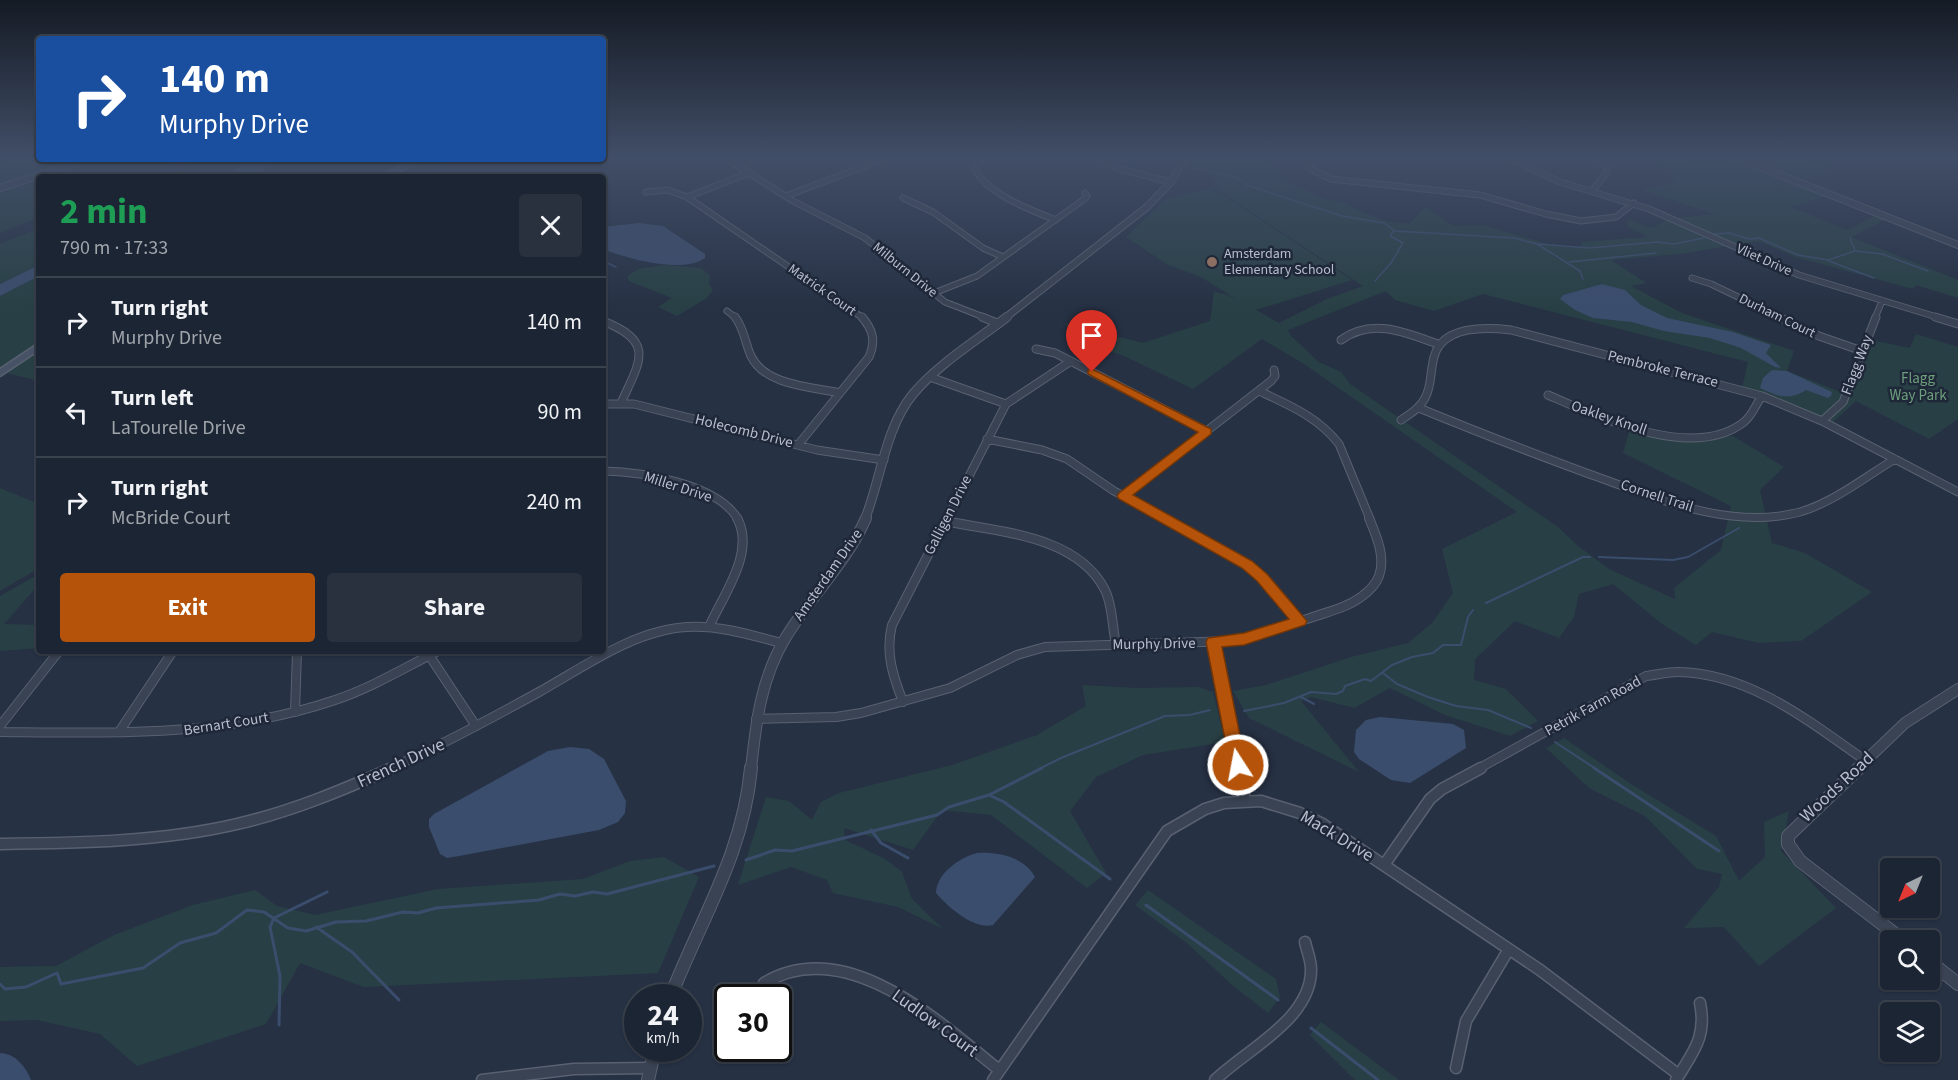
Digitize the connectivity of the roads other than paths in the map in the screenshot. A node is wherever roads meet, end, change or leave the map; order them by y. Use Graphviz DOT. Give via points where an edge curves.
graph roads {
  1 [pos="702,207"];
  2 [pos="807,207"];
  3 [pos="923,207"];
  4 [pos="1025,207"];
  5 [pos="1073,207"];
  6 [pos="1146,207"];
  7 [pos="1524,207"];
  8 [pos="1628,207"];
  9 [pos="1644,207"];
  10 [pos="1863,207"];
  11 [pos="1056,220"];
  12 [pos="1958,245"];
  13 [pos="1003,257"];
  14 [pos="1692,278"];
  15 [pos="934,293"];
  16 [pos="1882,301"];
  17 [pos="727,310"];
  18 [pos="606,322"];
  19 [pos="997,323"];
  20 [pos="1958,324"];
  21 [pos="1341,340"];
  22 [pos="1440,345"];
  23 [pos="36,348"];
  24 [pos="1036,349"];
  25 [pos="1862,351"];
  26 [pos="1071,361"];
  27 [pos="1274,370"];
  28 [pos="0,373"];
  29 [pos="930,377"];
  30 [pos="1259,391"];
  31 [pos="840,393"];
  32 [pos="1548,395"];
  33 [pos="1762,396"];
  34 [pos="621,403"];
  35 [pos="606,404"];
  36 [pos="1006,404"];
  37 [pos="1419,408"];
  38 [pos="1401,420"];
  39 [pos="1822,421"];
  40 [pos="1206,431"];
  41 [pos="987,439"];
  42 [pos="798,445"];
  43 [pos="1895,459"];
  44 [pos="884,460"];
  45 [pos="606,471"];
  46 [pos="1958,492"];
  47 [pos="1123,496"];
  48 [pos="945,521"];
  49 [pos="1299,621"];
  50 [pos="709,627"];
  51 [pos="1213,642"];
  52 [pos="781,644"];
  53 [pos="1116,644"];
  54 [pos="57,654"];
  55 [pos="171,654"];
  56 [pos="297,654"];
  57 [pos="432,654"];
  58 [pos="435,654"];
  59 [pos="1958,689"];
  60 [pos="903,702"];
  61 [pos="295,712"];
  62 [pos="756,719"];
  63 [pos="0,726"];
  64 [pos="476,726"];
  65 [pos="0,732"];
  66 [pos="119,732"];
  67 [pos="1866,761"];
  68 [pos="1245,800"];
  69 [pos="0,844"];
  70 [pos="1384,865"];
  71 [pos="1890,930"];
  72 [pos="1305,942"];
  73 [pos="1509,949"];
  74 [pos="1940,970"];
  75 [pos="764,983"];
  76 [pos="676,984"];
  77 [pos="1958,984"];
  78 [pos="1700,1004"];
  79 [pos="1456,1068"];
  80 [pos="649,1074"];
  81 [pos="996,1075"];
  82 [pos="529,1077"];
  83 [pos="1677,1077"];
  84 [pos="482,1080"];
  85 [pos="1215,1080"];
  1 -- 31 [label="street, Matrick Court" via="868,323 874,335 872,351"];
  2 -- 15 [label="street, Milburn Drive" via="865,238"];
  3 -- 13 [label="street" via="979,246"];
  4 -- 11 [label="street"];
  5 -- 11 [label="street"];
  6 -- 19 [label="street, Amsterdam Drive"];
  7 -- 8 [label="street" via="1566,219 1605,220"];
  9 -- 16 [label="street, Vliet Drive" via="1792,273"];
  10 -- 12 [label="street"];
  11 -- 13 [label="street"];
  13 -- 15 [label="street" via="973,279"];
  14 -- 25 [label="street, Durham Court" via="1819,336"];
  15 -- 19 [label="street, Milburn Drive" via="950,305"];
  16 -- 20 [label="street, Vliet Drive"];
  16 -- 25 [label="street, Flagg Way"];
  17 -- 31 [label="street" via="736,317 760,368 786,380"];
  18 -- 34 [label="street" via="634,336 640,346 640,358"];
  19 -- 29 [label="street, Amsterdam Drive"];
  21 -- 22 [label="street" via="1358,328 1373,327"];
  22 -- 33 [label="street, Pembroke Terrace" via="1461,332 1510,330"];
  22 -- 37 [label="street" via="1427,396"];
  23 -- 28 [label="main road"];
  24 -- 26 [label="street"];
  25 -- 39 [label="street, Flagg Way" via="1843,402"];
  26 -- 36 [label="street, Galligen Drive"];
  26 -- 40 [label="street"];
  27 -- 30 [label="street" via="1275,376"];
  29 -- 36 [label="street"];
  29 -- 44 [label="street, Amsterdam Drive" via="902,412"];
  30 -- 40 [label="street"];
  30 -- 49 [label="street, Murphy Drive" via="1311,416 1335,437 1382,549 1381,571 1368,592 1346,606"];
  31 -- 42 [label="street, Matrick Court"];
  32 -- 33 [label="street, Oakley Knoll" via="1620,424 1654,434 1690,437 1712,435 1742,424"];
  33 -- 39 [label="street, Pembroke Terrace"];
  34 -- 35 [label="street, Holecomb Drive"];
  34 -- 42 [label="street, Holecomb Drive"];
  36 -- 41 [label="street, Galligen Drive"];
  37 -- 38 [label="street"];
  37 -- 43 [label="street, Cornell Trail" via="1659,498 1689,508 1737,515 1775,515 1808,508"];
  39 -- 43 [label="street, Pembroke Terrace"];
  40 -- 47 [label="street"];
  41 -- 47 [label="street" via="1058,455"];
  41 -- 48 [label="street, Galligen Drive"];
  42 -- 44 [label="street, Holecomb Drive"];
  43 -- 46 [label="street, Pembroke Terrace"];
  44 -- 52 [label="street, Amsterdam Drive" via="857,536"];
  45 -- 50 [label="street, Miller Drive" via="631,472 706,493 727,505 738,519 744,536 742,554"];
  47 -- 49 [label="street" via="1247,564"];
  48 -- 53 [label="street" via="1041,542 1079,559 1104,588"];
  48 -- 60 [label="street, Galligen Drive" via="890,633 889,661"];
  49 -- 51 [label="street, Murphy Drive" via="1244,639"];
  50 -- 52 [label="street, French Drive"];
  50 -- 64 [label="street, French Drive" via="676,628 622,646"];
  51 -- 53 [label="street, Murphy Drive"];
  51 -- 68 [label="street"];
  52 -- 62 [label="street, Amsterdam Drive"];
  53 -- 60 [label="street, Murphy Drive" via="1036,649 950,688"];
  54 -- 63 [label="street"];
  55 -- 66 [label="street"];
  56 -- 61 [label="street"];
  57 -- 61 [label="street, Bernart Court" via="334,700"];
  58 -- 64 [label="street"];
  59 -- 67 [label="street, Woods Road" via="1905,723"];
  60 -- 62 [label="street, Murphy Drive" via="849,716"];
  61 -- 66 [label="street, Bernart Court" via="180,732"];
  62 -- 76 [label="street, Amsterdam Drive" via="741,833"];
  64 -- 69 [label="street, French Drive" via="352,787 233,825 104,842"];
  65 -- 66 [label="street, Bernart Court"];
  67 -- 70 [label="street, Petrik Farm Road" via="1791,711 1749,689 1706,676 1654,674 1442,789 1430,799"];
  67 -- 71 [label="street, Woods Road" via="1791,831 1788,844 1800,861"];
  68 -- 70 [label="street, Mack Drive" via="1307,815"];
  68 -- 81 [label="street, Mack Drive" via="1210,806 1167,831"];
  70 -- 73 [label="street, Mack Drive"];
  72 -- 85 [label="street" via="1313,979 1304,1002 1287,1023"];
  73 -- 79 [label="street" via="1466,1021"];
  73 -- 83 [label="street, Mack Drive"];
  74 -- 77 [label="street"];
  75 -- 81 [label="street, Ludlow Court" via="798,969 839,972 874,982 919,1008"];
  78 -- 83 [label="street" via="1703,1035"];
  80 -- 82 [label="street" via="593,1068"];
  82 -- 84 [label="street"];
}
